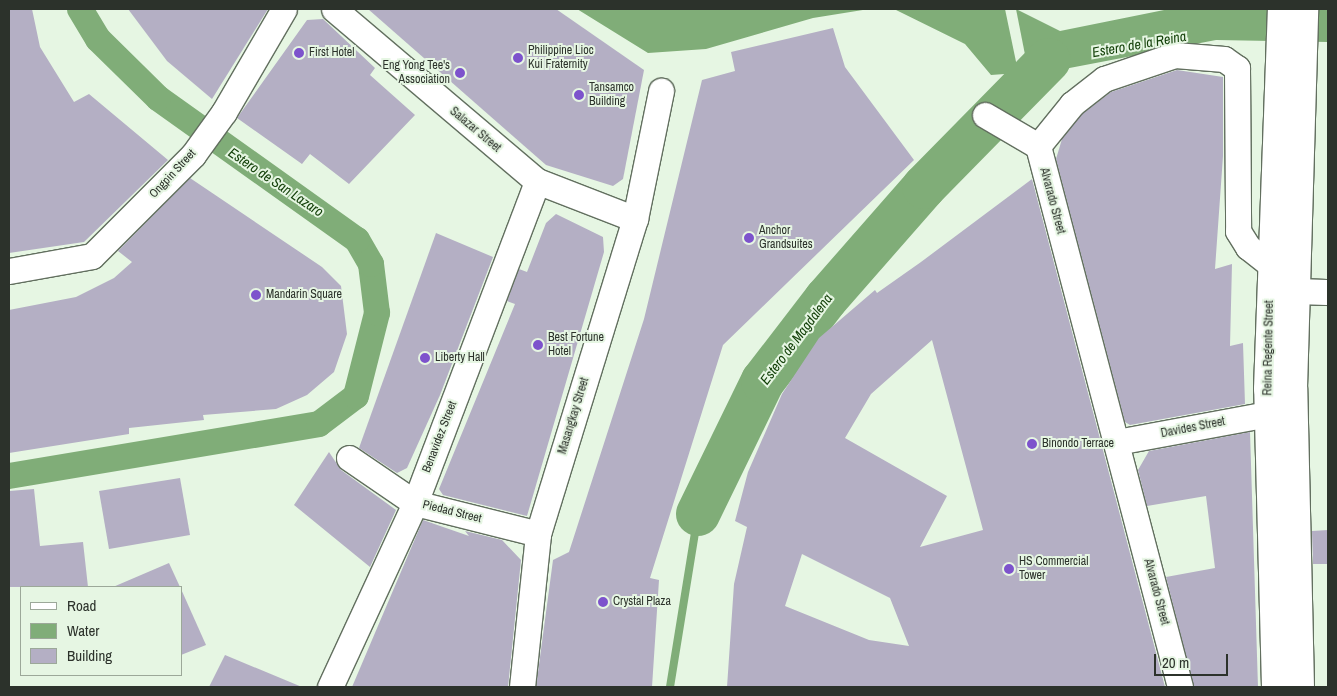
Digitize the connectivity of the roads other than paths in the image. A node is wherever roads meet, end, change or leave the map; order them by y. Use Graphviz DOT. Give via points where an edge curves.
graph roads {
  1 [pos="284,9"];
  2 [pos="334,9"];
  3 [pos="1282,9"];
  4 [pos="1304,9"];
  5 [pos="1289,73"];
  6 [pos="661,91"];
  7 [pos="984,115"];
  8 [pos="1038,146"];
  9 [pos="537,181"];
  10 [pos="635,219"];
  11 [pos="1271,265"];
  12 [pos="9,271"];
  13 [pos="1311,291"];
  14 [pos="1268,414"];
  15 [pos="1117,442"];
  16 [pos="349,458"];
  17 [pos="414,503"];
  18 [pos="538,534"];
  19 [pos="330,687"];
  20 [pos="522,687"];
  21 [pos="1180,687"];
  22 [pos="1276,687"];
  23 [pos="1300,687"];
  1 -- 12 [label="street, Ongpin Street" via="224,112 193,155 92,256"];
  2 -- 9 [label="street, Salazar Street"];
  3 -- 5 [label="main road, Reina Regente Street"];
  4 -- 5 [label="main road, Reina Regente Street"];
  5 -- 11 [label="main road, Reina Regente Street"];
  5 -- 13 [label="main road, Reina Regente Street"];
  6 -- 10 [label="street, Masangkay Street"];
  7 -- 8 [label="street"];
  8 -- 11 [label="street" via="1072,104 1104,79 1175,55 1224,59 1237,68 1238,231 1248,247"];
  8 -- 15 [label="street, Alvarado Street"];
  9 -- 10 [label="street, Salazar Street"];
  9 -- 17 [label="street, Benavidez Street"];
  10 -- 18 [label="street, Masangkay Street"];
  11 -- 14 [label="main road, Reina Regente Street"];
  13 -- 23 [label="main road, Reina Regente Street"];
  14 -- 15 [label="street, Davides Street"];
  14 -- 22 [label="main road, Reina Regente Street"];
  15 -- 21 [label="street, Alvarado Street"];
  16 -- 17 [label="street, Piedad Street"];
  17 -- 18 [label="street, Piedad Street"];
  17 -- 19 [label="street, Benavidez Street"];
  18 -- 20 [label="street, Masangkay Street"];
}
